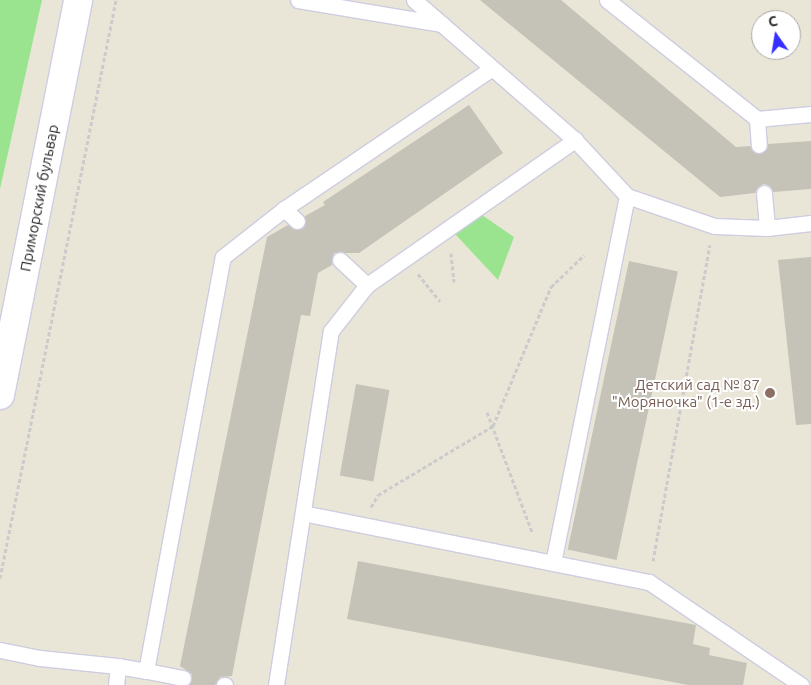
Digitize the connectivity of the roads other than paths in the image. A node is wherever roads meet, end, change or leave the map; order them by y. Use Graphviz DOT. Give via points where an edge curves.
graph roads {
  1 [pos="78,0"];
  2 [pos="298,0"];
  3 [pos="414,0"];
  4 [pos="607,0"];
  5 [pos="442,24"];
  6 [pos="492,68"];
  7 [pos="811,114"];
  8 [pos="757,120"];
  9 [pos="575,140"];
  10 [pos="759,145"];
  11 [pos="764,193"];
  12 [pos="627,196"];
  13 [pos="284,209"];
  14 [pos="297,221"];
  15 [pos="811,223"];
  16 [pos="767,228"];
  17 [pos="340,260"];
  18 [pos="367,285"];
  19 [pos="0,395"];
  20 [pos="303,513"];
  21 [pos="553,563"];
  22 [pos="0,650"];
  23 [pos="118,666"];
  24 [pos="146,670"];
  25 [pos="183,678"];
  26 [pos="116,685"];
  27 [pos="276,685"];
  28 [pos="801,685"];
  1 -- 19 [label="street, Приморский бульвар"];
  2 -- 5 [label="lane"];
  3 -- 5 [label="lane"];
  4 -- 8 [label="lane"];
  5 -- 6 [label="lane"];
  6 -- 9 [label="lane"];
  6 -- 13 [label="lane"];
  7 -- 8 [label="lane"];
  8 -- 10 [label="lane"];
  9 -- 12 [label="lane"];
  9 -- 18 [label="lane"];
  11 -- 16 [label="lane"];
  12 -- 16 [label="lane" via="714,226"];
  12 -- 21 [label="lane"];
  13 -- 14 [label="lane"];
  13 -- 24 [label="lane" via="223,257"];
  15 -- 16 [label="lane"];
  17 -- 18 [label="lane"];
  18 -- 20 [label="lane" via="331,331"];
  20 -- 21 [label="lane"];
  20 -- 27 [label="lane"];
  21 -- 28 [label="lane" via="649,582"];
  22 -- 23 [label="lane" via="40,658"];
  23 -- 24 [label="lane"];
  23 -- 26 [label="lane"];
  24 -- 25 [label="lane"];
}
